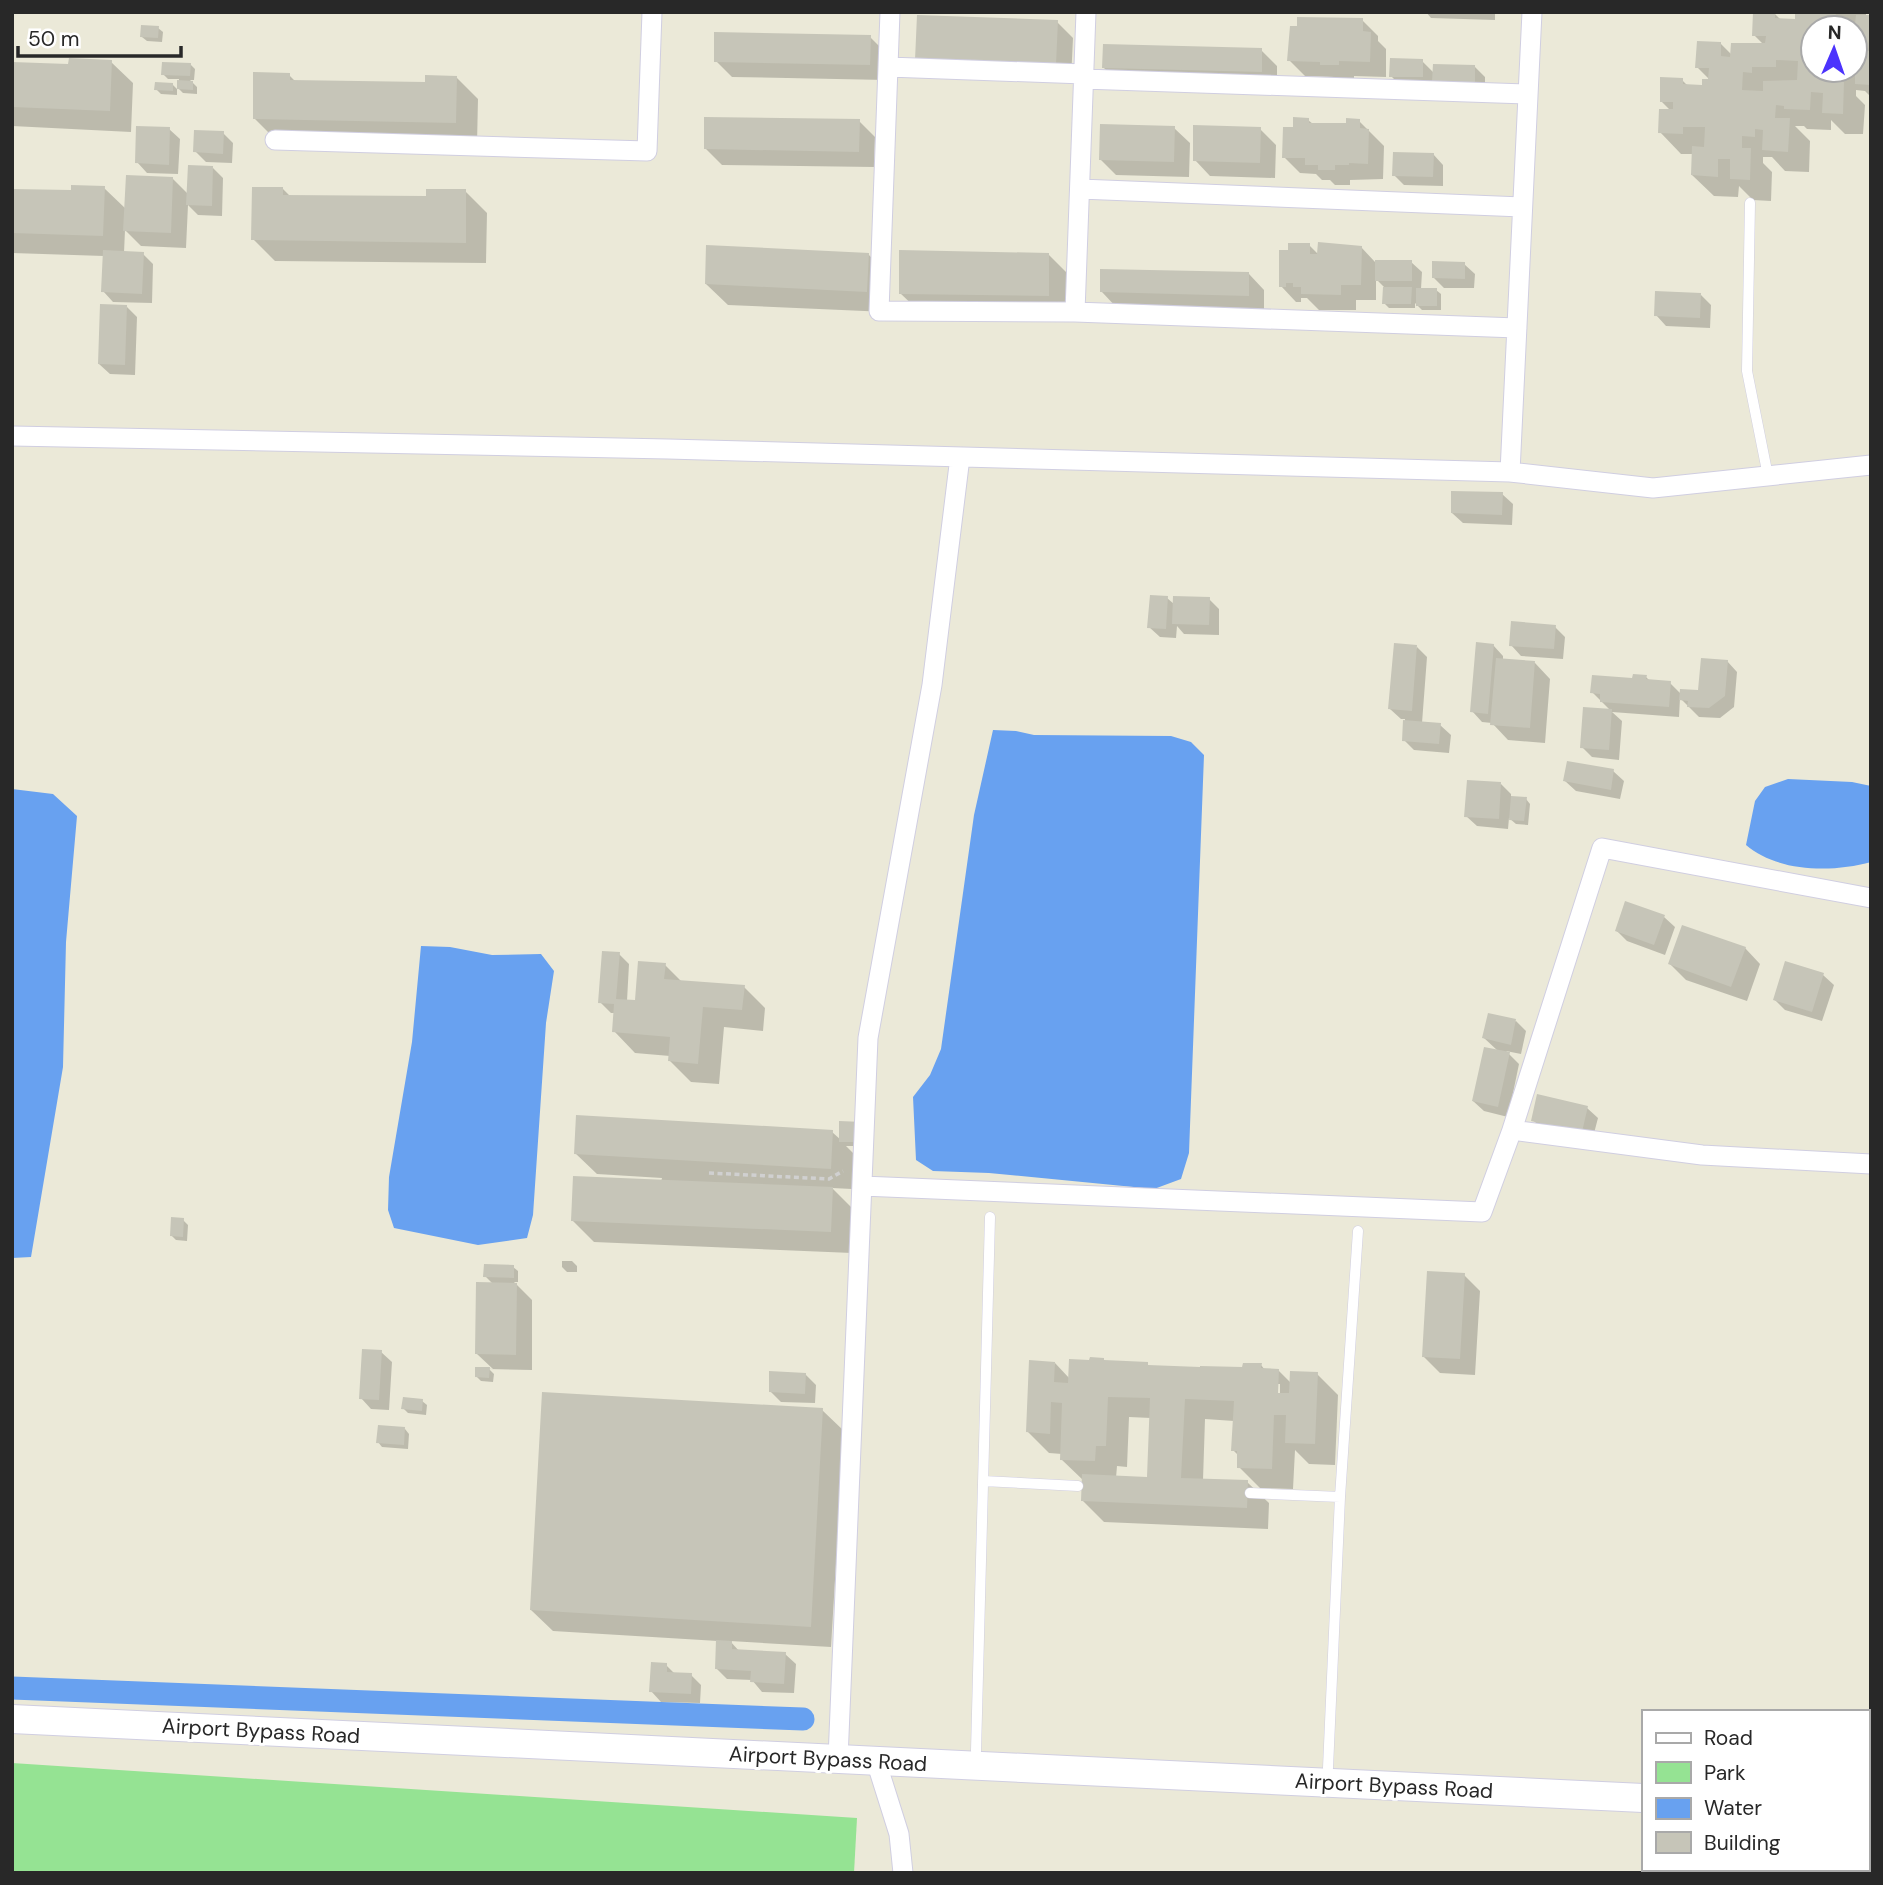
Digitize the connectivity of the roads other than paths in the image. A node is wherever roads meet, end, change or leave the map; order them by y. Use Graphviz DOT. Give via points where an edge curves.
graph roads {
  1 [pos="652,12"];
  2 [pos="890,12"];
  3 [pos="1086,12"];
  4 [pos="1532,12"];
  5 [pos="888,67"];
  6 [pos="1084,77"];
  7 [pos="1528,94"];
  8 [pos="275,140"];
  9 [pos="1080,189"];
  10 [pos="1750,203"];
  11 [pos="1522,207"];
  12 [pos="1075,312"];
  13 [pos="1517,328"];
  14 [pos="12,436"];
  15 [pos="960,457"];
  16 [pos="1871,466"];
  17 [pos="1510,472"];
  18 [pos="1768,476"];
  19 [pos="1871,898"];
  20 [pos="1512,1130"];
  21 [pos="1871,1164"];
  22 [pos="862,1186"];
  23 [pos="990,1217"];
  24 [pos="1358,1231"];
  25 [pos="983,1481"];
  26 [pos="1078,1486"];
  27 [pos="1250,1493"];
  28 [pos="1340,1497"];
  29 [pos="12,1719"];
  30 [pos="976,1751"];
  31 [pos="838,1759"];
  32 [pos="876,1761"];
  33 [pos="1328,1768"];
  34 [pos="1642,1798"];
  35 [pos="903,1873"];
  1 -- 8 [label="street" via="647,151"];
  2 -- 5 [label="street"];
  3 -- 6 [label="street"];
  4 -- 7 [label="street"];
  5 -- 6 [label="street"];
  5 -- 12 [label="street" via="878,311"];
  6 -- 7 [label="street"];
  6 -- 9 [label="street"];
  7 -- 11 [label="street"];
  9 -- 11 [label="street"];
  9 -- 12 [label="street"];
  10 -- 18 [label="lane" via="1747,371"];
  11 -- 13 [label="street"];
  12 -- 13 [label="street"];
  13 -- 17 [label="street"];
  14 -- 15 [label="street"];
  15 -- 17 [label="street"];
  15 -- 22 [label="street" via="932,685 869,1038"];
  16 -- 18 [label="street"];
  17 -- 18 [label="street" via="1653,488"];
  19 -- 20 [label="street" via="1602,848"];
  20 -- 21 [label="street" via="1702,1155"];
  20 -- 22 [label="street" via="1482,1212"];
  22 -- 31 [label="street"];
  23 -- 25 [label="lane"];
  24 -- 28 [label="lane"];
  25 -- 26 [label="lane"];
  25 -- 30 [label="lane"];
  27 -- 28 [label="lane"];
  28 -- 33 [label="lane"];
  29 -- 31 [label="street, Airport Bypass Road"];
  31 -- 32 [label="street, Airport Bypass Road"];
  32 -- 34 [label="street, Airport Bypass Road"];
  32 -- 35 [label="street" via="899,1834"];
}
